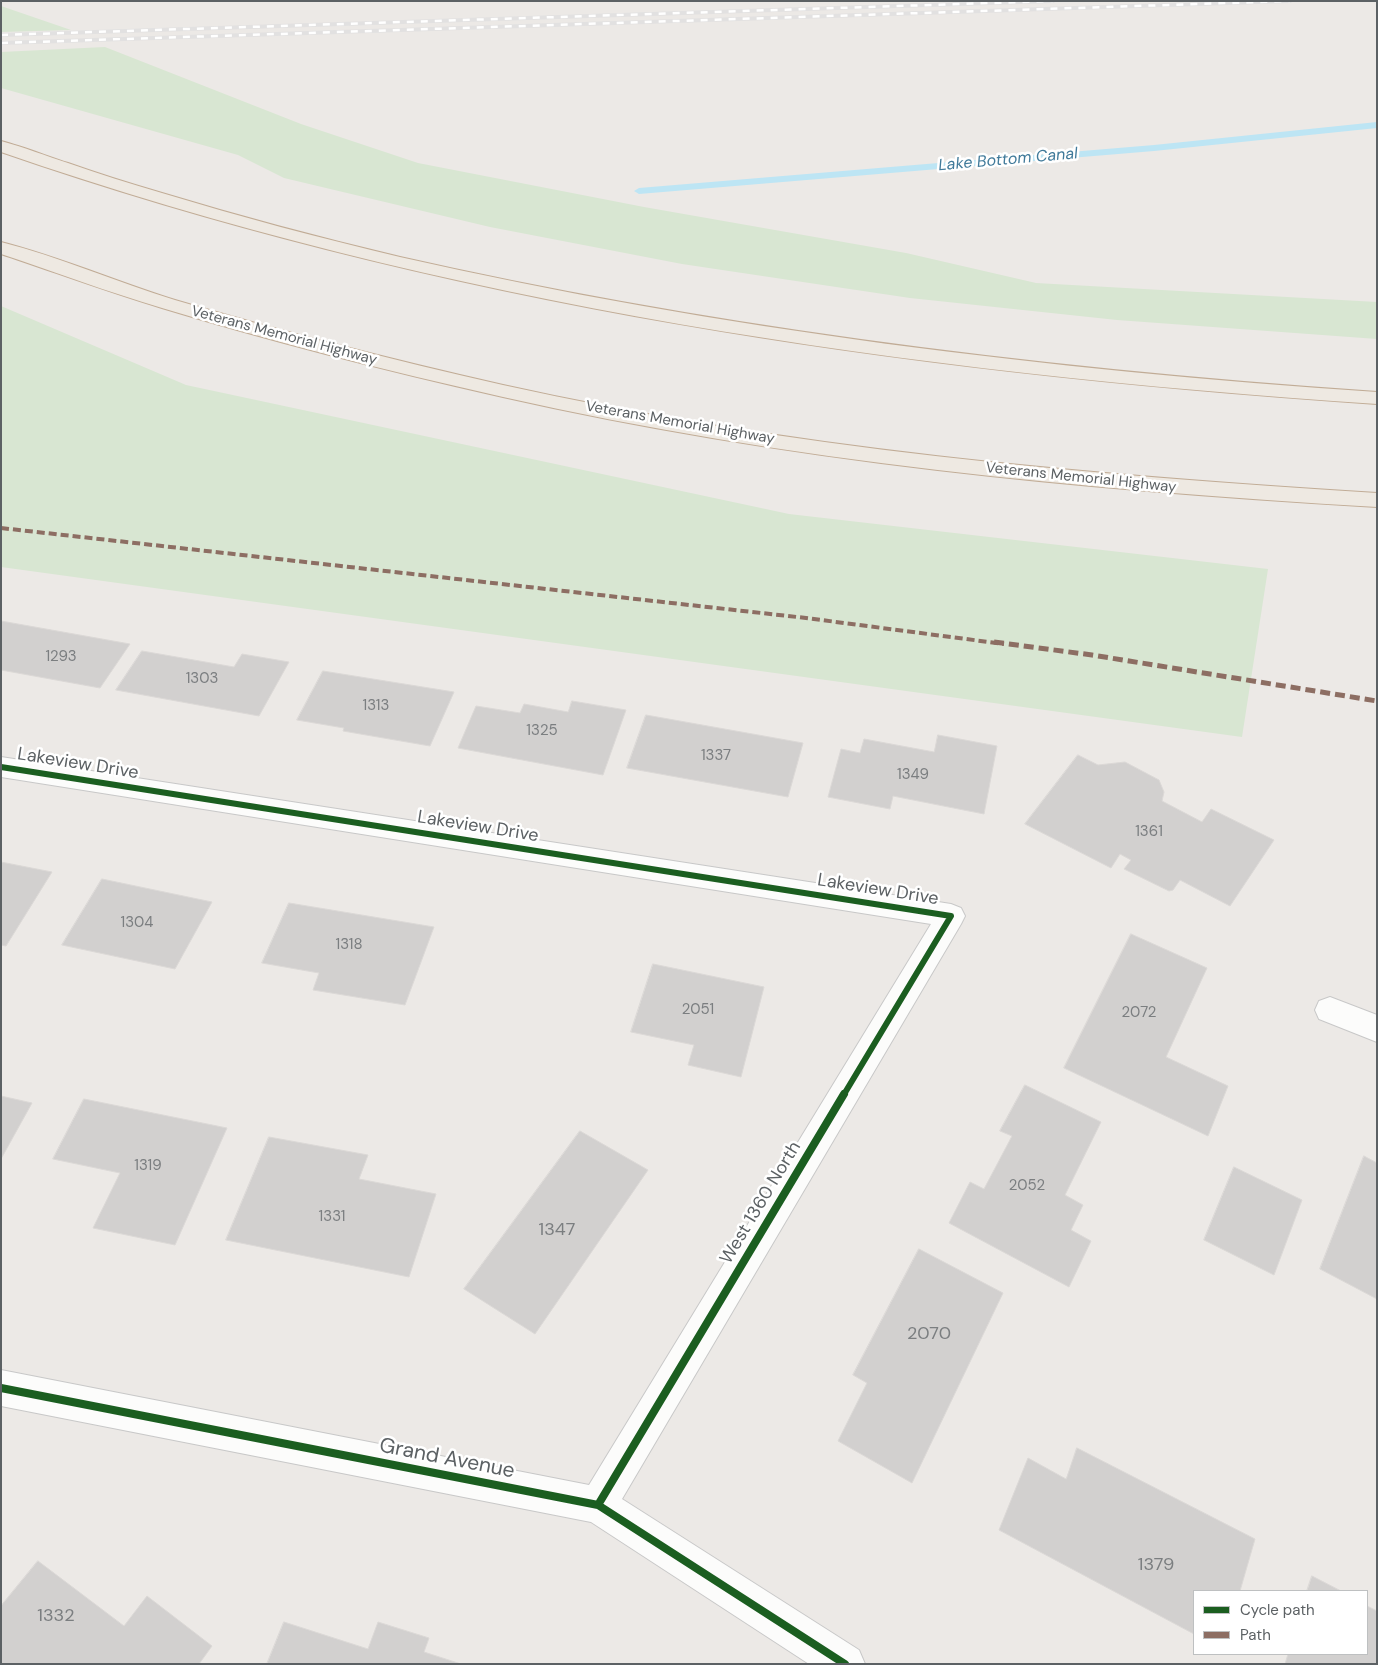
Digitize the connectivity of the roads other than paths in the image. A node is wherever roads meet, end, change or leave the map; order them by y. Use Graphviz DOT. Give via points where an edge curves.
graph roads {
  1 [pos="1,146"];
  2 [pos="1,248"];
  3 [pos="1377,398"];
  4 [pos="1377,500"];
  5 [pos="1,767"];
  6 [pos="951,916"];
  7 [pos="1330,1010"];
  8 [pos="1377,1030"];
  9 [pos="1,1388"];
  10 [pos="598,1505"];
  11 [pos="845,1664"];
  1 -- 3 [label="highway" via="135,191 314,242 608,306 911,354 1162,382"];
  2 -- 4 [label="highway, Veterans Memorial Highway" via="172,305 334,351 546,399 662,421 863,453 994,469 1202,490"];
  5 -- 6 [label="street, Lakeview Drive"];
  6 -- 10 [label="street, West 1360 North"];
  7 -- 8 [label="street"];
  9 -- 10 [label="street, Grand Avenue"];
  10 -- 11 [label="street, Grand Avenue"];
}
